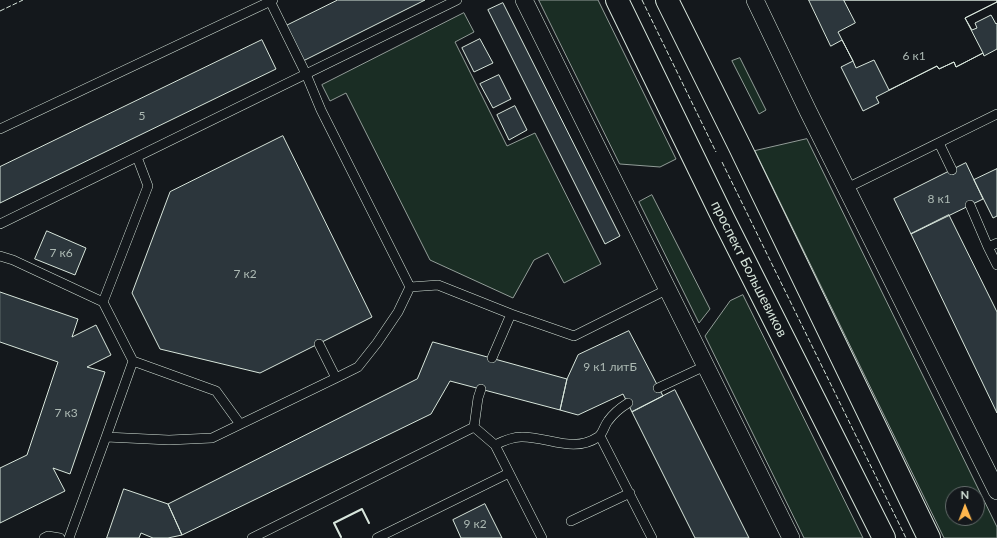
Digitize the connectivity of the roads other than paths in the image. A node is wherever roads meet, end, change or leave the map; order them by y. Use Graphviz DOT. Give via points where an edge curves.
graph roads {
  1 [pos="457,0"];
  2 [pos="524,0"];
  3 [pos="617,0"];
  4 [pos="667,0"];
  5 [pos="755,0"];
  6 [pos="271,1"];
  7 [pos="306,74"];
  8 [pos="997,114"];
  9 [pos="0,130"];
  10 [pos="939,143"];
  11 [pos="137,157"];
  12 [pos="952,170"];
  13 [pos="847,188"];
  14 [pos="970,205"];
  15 [pos="0,224"];
  16 [pos="997,243"];
  17 [pos="988,247"];
  18 [pos="0,256"];
  19 [pos="997,265"];
  20 [pos="410,287"];
  21 [pos="668,289"];
  22 [pos="103,302"];
  23 [pos="511,314"];
  24 [pos="319,344"];
  25 [pos="492,358"];
  26 [pos="133,361"];
  27 [pos="705,366"];
  28 [pos="336,378"];
  29 [pos="658,388"];
  30 [pos="481,389"];
  31 [pos="628,403"];
  32 [pos="240,424"];
  33 [pos="474,426"];
  34 [pos="600,436"];
  35 [pos="106,437"];
  36 [pos="495,445"];
  37 [pos="509,473"];
  38 [pos="997,492"];
  39 [pos="630,493"];
  40 [pos="571,521"];
  41 [pos="44,538"];
  42 [pos="60,538"];
  43 [pos="69,538"];
  44 [pos="252,538"];
  45 [pos="377,538"];
  46 [pos="542,538"];
  47 [pos="652,538"];
  48 [pos="791,538"];
  49 [pos="884,538"];
  50 [pos="929,538"];
  1 -- 7 [label="lane"];
  2 -- 21 [label="street"];
  3 -- 49 [label="main road, проспект Большевиков"];
  4 -- 50 [label="main road"];
  5 -- 13 [label="street"];
  6 -- 7 [label="lane"];
  6 -- 9 [label="lane"];
  7 -- 11 [label="lane"];
  7 -- 20 [label="lane" via="321,110"];
  8 -- 10 [label="lane"];
  10 -- 12 [label="lane"];
  10 -- 13 [label="lane"];
  11 -- 15 [label="lane"];
  11 -- 22 [label="lane" via="148,186"];
  13 -- 38 [label="street"];
  14 -- 17 [label="lane"];
  16 -- 17 [label="lane"];
  17 -- 19 [label="lane"];
  18 -- 22 [label="lane" via="14,260"];
  20 -- 23 [label="lane" via="438,285"];
  20 -- 28 [label="lane" via="398,312 363,361 358,367"];
  21 -- 23 [label="lane" via="574,336"];
  21 -- 27 [label="street"];
  22 -- 26 [label="lane"];
  23 -- 25 [label="lane"];
  24 -- 28 [label="lane"];
  26 -- 32 [label="lane" via="216,391"];
  26 -- 35 [label="lane"];
  27 -- 29 [label="lane"];
  27 -- 48 [label="street"];
  28 -- 32 [label="lane"];
  30 -- 33 [label="lane"];
  31 -- 34 [label="lane" via="617,410"];
  32 -- 35 [label="lane" via="212,438 169,440"];
  33 -- 36 [label="lane"];
  33 -- 44 [label="lane"];
  34 -- 36 [label="lane" via="585,443 568,445 520,436"];
  34 -- 39 [label="lane"];
  35 -- 43 [label="lane"];
  36 -- 37 [label="lane"];
  37 -- 45 [label="lane"];
  37 -- 46 [label="lane"];
  39 -- 40 [label="lane"];
  39 -- 47 [label="lane"];
  41 -- 42 [label="lane"];
}
